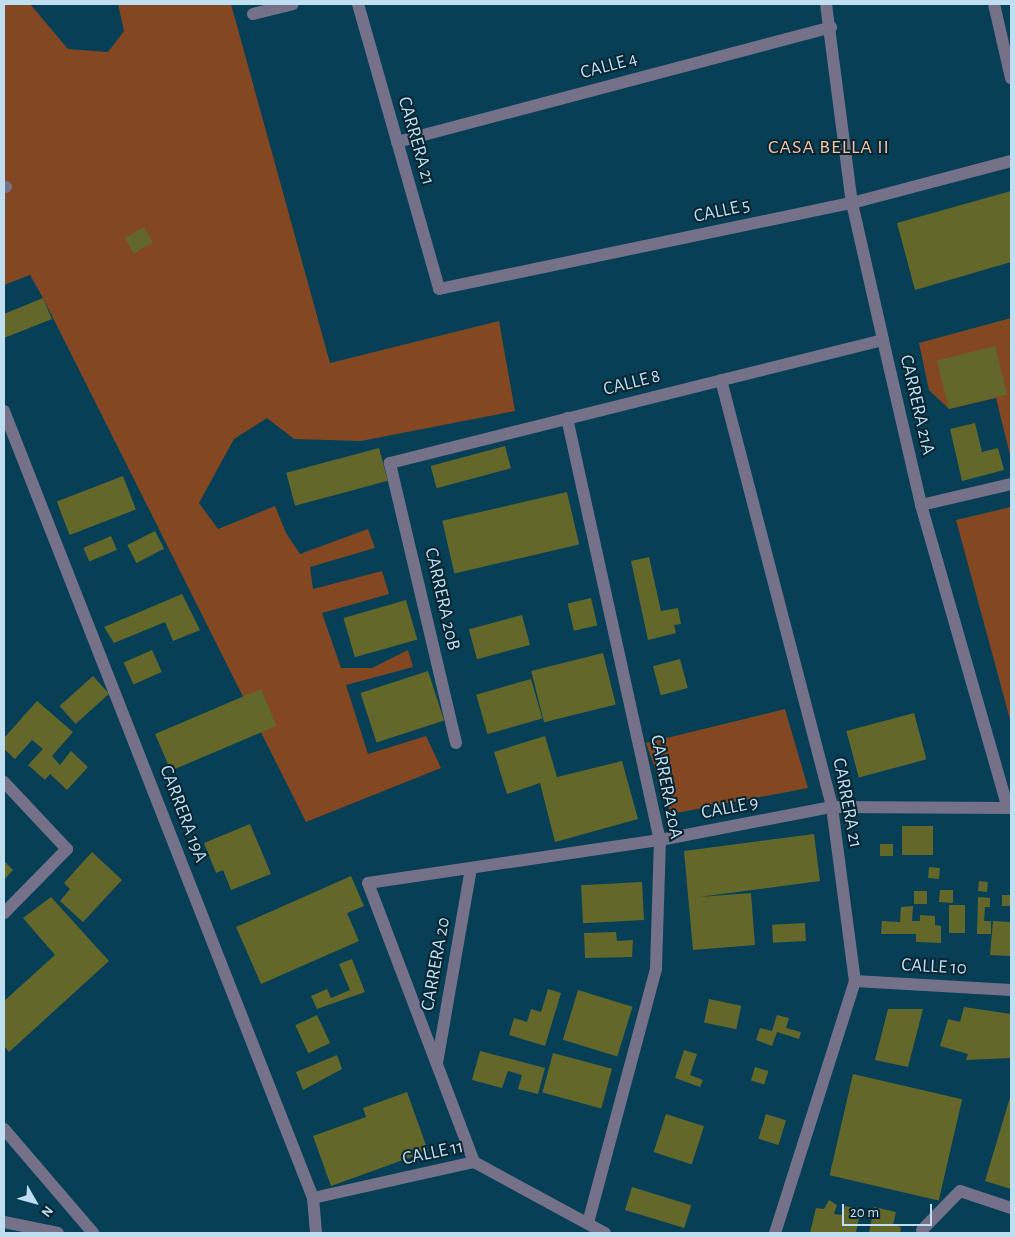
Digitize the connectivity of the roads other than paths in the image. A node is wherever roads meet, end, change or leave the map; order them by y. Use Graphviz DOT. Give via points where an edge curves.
graph roads {
  1 [pos="293,4"];
  2 [pos="358,4"];
  3 [pos="826,4"];
  4 [pos="994,4"];
  5 [pos="253,14"];
  6 [pos="830,27"];
  7 [pos="1011,78"];
  8 [pos="397,142"];
  9 [pos="1011,161"];
  10 [pos="852,203"];
  11 [pos="438,289"];
  12 [pos="882,340"];
  13 [pos="721,380"];
  14 [pos="4,411"];
  15 [pos="567,418"];
  16 [pos="390,463"];
  17 [pos="1011,484"];
  18 [pos="922,505"];
  19 [pos="456,743"];
  20 [pos="4,782"];
  21 [pos="832,808"];
  22 [pos="1010,808"];
  23 [pos="660,840"];
  24 [pos="471,869"];
  25 [pos="368,883"];
  26 [pos="4,913"];
  27 [pos="855,981"];
  28 [pos="1011,990"];
  29 [pos="437,1065"];
  30 [pos="4,1129"];
  31 [pos="474,1162"];
  32 [pos="313,1198"];
  33 [pos="1011,1208"];
  34 [pos="4,1222"];
  35 [pos="588,1222"];
  36 [pos="922,1230"];
  37 [pos="58,1233"];
  38 [pos="93,1233"];
  39 [pos="316,1233"];
  40 [pos="605,1233"];
  41 [pos="775,1233"];
  1 -- 5 [label="street"];
  2 -- 8 [label="street, CARRERA 21"];
  3 -- 6 [label="street, CARRERA 21A"];
  4 -- 7 [label="street"];
  6 -- 8 [label="street, CALLE 4"];
  6 -- 10 [label="street, CARRERA 21A"];
  8 -- 11 [label="street, CARRERA 21"];
  9 -- 10 [label="street, CALLE 5"];
  10 -- 11 [label="street, CALLE 5"];
  10 -- 12 [label="street, CARRERA 21A"];
  12 -- 13 [label="street, CALLE 8"];
  12 -- 18 [label="street, CARRERA 21A"];
  13 -- 15 [label="street, CALLE 8"];
  13 -- 21 [label="street, CARRERA 21"];
  14 -- 32 [label="street, CARRERA 19A"];
  15 -- 16 [label="street, CALLE 8"];
  15 -- 23 [label="street, CARRERA 20A"];
  16 -- 19 [label="street, CARRERA 20B"];
  17 -- 18 [label="street"];
  18 -- 22 [label="street, CARRERA 21A"];
  20 -- 26 [label="street" via="67,850"];
  21 -- 22 [label="street, CALLE 9"];
  21 -- 23 [label="street, CALLE 9"];
  21 -- 27 [label="street, CARRERA 21"];
  23 -- 24 [label="street, CALLE 9"];
  23 -- 35 [label="street, CARRERA 20A" via="656,969"];
  24 -- 25 [label="street, CALLE 9"];
  24 -- 29 [label="street, CARRERA 20"];
  25 -- 29 [label="street, CARRERA 20"];
  27 -- 28 [label="street, CALLE 10"];
  27 -- 41 [label="street, CARRERA 21"];
  29 -- 31 [label="street, CARRERA 20"];
  30 -- 38 [label="street"];
  31 -- 32 [label="street, CALLE 11"];
  31 -- 35 [label="street, CALLE 11"];
  32 -- 39 [label="street, CARRERA 19A"];
  33 -- 36 [label="street" via="960,1191"];
  34 -- 37 [label="street"];
  35 -- 40 [label="street, CALLE 11"];
}
